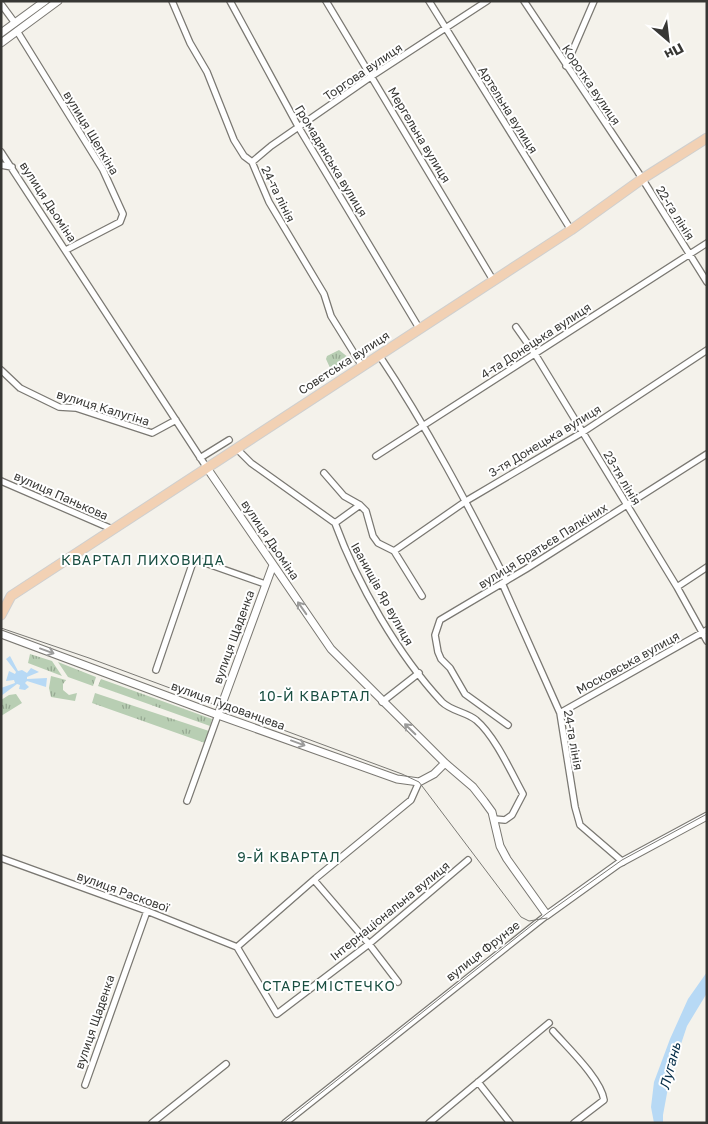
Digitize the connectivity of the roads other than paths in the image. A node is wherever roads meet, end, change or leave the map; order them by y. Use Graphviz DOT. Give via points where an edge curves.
graph roads {
  1 [pos="45,1"];
  2 [pos="58,1"];
  3 [pos="172,1"];
  4 [pos="230,1"];
  5 [pos="326,1"];
  6 [pos="429,1"];
  7 [pos="487,1"];
  8 [pos="524,1"];
  9 [pos="594,1"];
  10 [pos="1,4"];
  11 [pos="16,27"];
  12 [pos="446,28"];
  13 [pos="1,33"];
  14 [pos="1,43"];
  15 [pos="566,66"];
  16 [pos="372,76"];
  17 [pos="299,128"];
  18 [pos="707,138"];
  19 [pos="1,152"];
  20 [pos="252,162"];
  21 [pos="1,165"];
  22 [pos="12,168"];
  23 [pos="642,179"];
  24 [pos="571,230"];
  25 [pos="707,243"];
  26 [pos="66,250"];
  27 [pos="689,254"];
  28 [pos="493,280"];
  29 [pos="707,282"];
  30 [pos="516,327"];
  31 [pos="419,328"];
  32 [pos="707,350"];
  33 [pos="535,354"];
  34 [pos="379,355"];
  35 [pos="362,366"];
  36 [pos="1,370"];
  37 [pos="176,420"];
  38 [pos="423,425"];
  39 [pos="582,432"];
  40 [pos="229,440"];
  41 [pos="237,449"];
  42 [pos="707,454"];
  43 [pos="376,456"];
  44 [pos="200,458"];
  45 [pos="207,468"];
  46 [pos="324,473"];
  47 [pos="1,481"];
  48 [pos="466,501"];
  49 [pos="360,505"];
  50 [pos="627,506"];
  51 [pos="335,522"];
  52 [pos="112,530"];
  53 [pos="394,551"];
  54 [pos="273,565"];
  55 [pos="707,567"];
  56 [pos="504,581"];
  57 [pos="265,584"];
  58 [pos="677,587"];
  59 [pos="422,596"];
  60 [pos="1,615"];
  61 [pos="705,631"];
  62 [pos="1,634"];
  63 [pos="707,641"];
  64 [pos="156,670"];
  65 [pos="419,674"];
  66 [pos="382,702"];
  67 [pos="560,713"];
  68 [pos="218,715"];
  69 [pos="508,725"];
  70 [pos="445,763"];
  71 [pos="418,782"];
  72 [pos="187,801"];
  73 [pos="707,816"];
  74 [pos="494,819"];
  75 [pos="1,858"];
  76 [pos="468,860"];
  77 [pos="623,862"];
  78 [pos="314,880"];
  79 [pos="147,911"];
  80 [pos="547,915"];
  81 [pos="369,944"];
  82 [pos="237,947"];
  83 [pos="398,982"];
  84 [pos="549,1023"];
  85 [pos="553,1031"];
  86 [pos="226,1064"];
  87 [pos="478,1082"];
  88 [pos="85,1085"];
  89 [pos="152,1123"];
  90 [pos="285,1123"];
  91 [pos="430,1123"];
  92 [pos="510,1123"];
  93 [pos="574,1123"];
  1 -- 11 [label="street"];
  2 -- 11 [label="street"];
  3 -- 20 [label="street, 24-та лінія" via="207,72 234,140"];
  4 -- 17 [label="street, Громадянська вулиця"];
  5 -- 16 [label="street, Мергельна вулиця"];
  6 -- 12 [label="street, Артельна вулиця"];
  7 -- 12 [label="street, Торгова вулиця"];
  8 -- 15 [label="street, Коротка вулиця"];
  9 -- 15 [label="street"];
  10 -- 11 [label="street, вулиця Щепкіна"];
  11 -- 13 [label="street"];
  11 -- 14 [label="street"];
  11 -- 26 [label="street, вулиця Щепкіна" via="103,170 123,214 120,222"];
  12 -- 16 [label="street, Торгова вулиця"];
  12 -- 24 [label="street, Артельна вулиця"];
  15 -- 23 [label="street, Коротка вулиця"];
  16 -- 17 [label="street, Торгова вулиця"];
  16 -- 28 [label="street, Мергельна вулиця"];
  17 -- 20 [label="street, Торгова вулиця"];
  17 -- 31 [label="street, Громадянська вулиця"];
  18 -- 23 [label="main road, Совєтська вулиця"];
  19 -- 22 [label="street, вулиця Дьоміна"];
  20 -- 35 [label="street, 24-та лінія" via="269,202"];
  21 -- 22 [label="street"];
  22 -- 26 [label="street, вулиця Дьоміна"];
  23 -- 24 [label="main road, Совєтська вулиця"];
  23 -- 27 [label="street, 22-га лінія"];
  24 -- 28 [label="main road, Совєтська вулиця"];
  25 -- 27 [label="street, 4-та Донецька вулиця"];
  26 -- 37 [label="street, вулиця Дьоміна"];
  27 -- 29 [label="street, 22-га лінія"];
  27 -- 33 [label="street, 4-та Донецька вулиця"];
  28 -- 31 [label="main road, Совєтська вулиця"];
  30 -- 33 [label="street, 23-тя лінія"];
  31 -- 34 [label="main road, Совєтська вулиця"];
  32 -- 39 [label="street, 3-тя Донецька вулиця"];
  33 -- 38 [label="street, 4-та Донецька вулиця"];
  33 -- 39 [label="street, 23-тя лінія"];
  34 -- 35 [label="main road, Совєтська вулиця"];
  34 -- 38 [label="street, 24-та лінія"];
  35 -- 41 [label="main road, Совєтська вулиця"];
  36 -- 37 [label="street, вулиця Калугіна" via="20,388 59,407 76,408 152,433"];
  37 -- 44 [label="street, вулиця Дьоміна"];
  38 -- 43 [label="street, 4-та Донецька вулиця"];
  38 -- 48 [label="street, 24-та лінія"];
  39 -- 48 [label="street, 3-тя Донецька вулиця"];
  39 -- 50 [label="street, 23-тя лінія"];
  40 -- 44 [label="street"];
  41 -- 45 [label="main road, Совєтська вулиця"];
  41 -- 51 [label="street" via="251,463"];
  42 -- 50 [label="street, вулиця Братьєв Палкіних"];
  44 -- 45 [label="street, вулиця Дьоміна"];
  45 -- 52 [label="main road, Совєтська вулиця"];
  45 -- 54 [label="street, вулиця Дьоміна"];
  46 -- 49 [label="street" via="344,496"];
  47 -- 52 [label="street, вулиця Панькова"];
  48 -- 53 [label="street, 3-тя Донецька вулиця"];
  48 -- 56 [label="street, 24-та лінія"];
  49 -- 51 [label="street"];
  49 -- 53 [label="street" via="366,511 378,543"];
  50 -- 56 [label="street, вулиця Братьєв Палкіних"];
  50 -- 58 [label="street, 23-тя лінія"];
  51 -- 65 [label="street, Іванищів Яр вулиця" via="346,554 393,638"];
  52 -- 60 [label="main road, Совєтська вулиця" via="11,596"];
  53 -- 59 [label="street"];
  54 -- 57 [label="street, вулиця Щаденка"];
  66 -- 54 [label="street, вулиця Дьоміна, one-way" via="331,649"];
  55 -- 58 [label="street"];
  56 -- 67 [label="street, 24-та лінія"];
  56 -- 69 [label="street, вулиця Братьєв Палкіних" via="440,620 435,635 441,659 465,694"];
  57 -- 64 [label="street" via="194,559"];
  57 -- 68 [label="street, вулиця Щаденка"];
  58 -- 61 [label="street, 23-тя лінія"];
  61 -- 63 [label="street, 23-тя лінія"];
  61 -- 67 [label="street, Московська вулиця"];
  62 -- 68 [label="street, вулиця Гудованцева, one-way"];
  65 -- 66 [label="street"];
  65 -- 74 [label="street, Іванищів Яр вулиця" via="444,704 475,720 490,736 524,794 512,815 506,820"];
  70 -- 66 [label="street, вулиця Дьоміна, one-way"];
  67 -- 77 [label="street, 24-та лінія" via="574,807 580,824"];
  68 -- 71 [label="street, вулиця Гудованцева, one-way" via="397,779"];
  68 -- 72 [label="street, вулиця Щаденка"];
  70 -- 71 [label="street" via="434,774"];
  70 -- 74 [label="street, вулиця Дьоміна" via="473,787"];
  71 -- 78 [label="street" via="411,800"];
  73 -- 77 [label="street, вулиця Фрунзе"];
  74 -- 80 [label="street, вулиця Дьоміна" via="506,859"];
  75 -- 79 [label="street, вулиця Раскової"];
  76 -- 81 [label="street, Інтернаціональна вулиця"];
  77 -- 80 [label="street, вулиця Фрунзе"];
  78 -- 81 [label="street"];
  78 -- 82 [label="street"];
  79 -- 82 [label="street, вулиця Раскової"];
  79 -- 88 [label="street, вулиця Щаденка"];
  80 -- 90 [label="street, вулиця Фрунзе"];
  81 -- 82 [label="street, Інтернаціональна вулиця" via="277,1014"];
  81 -- 83 [label="street"];
  84 -- 87 [label="street"];
  85 -- 93 [label="street" via="603,1091 604,1100"];
  86 -- 89 [label="street"];
  87 -- 91 [label="street"];
  87 -- 92 [label="street"];
}
